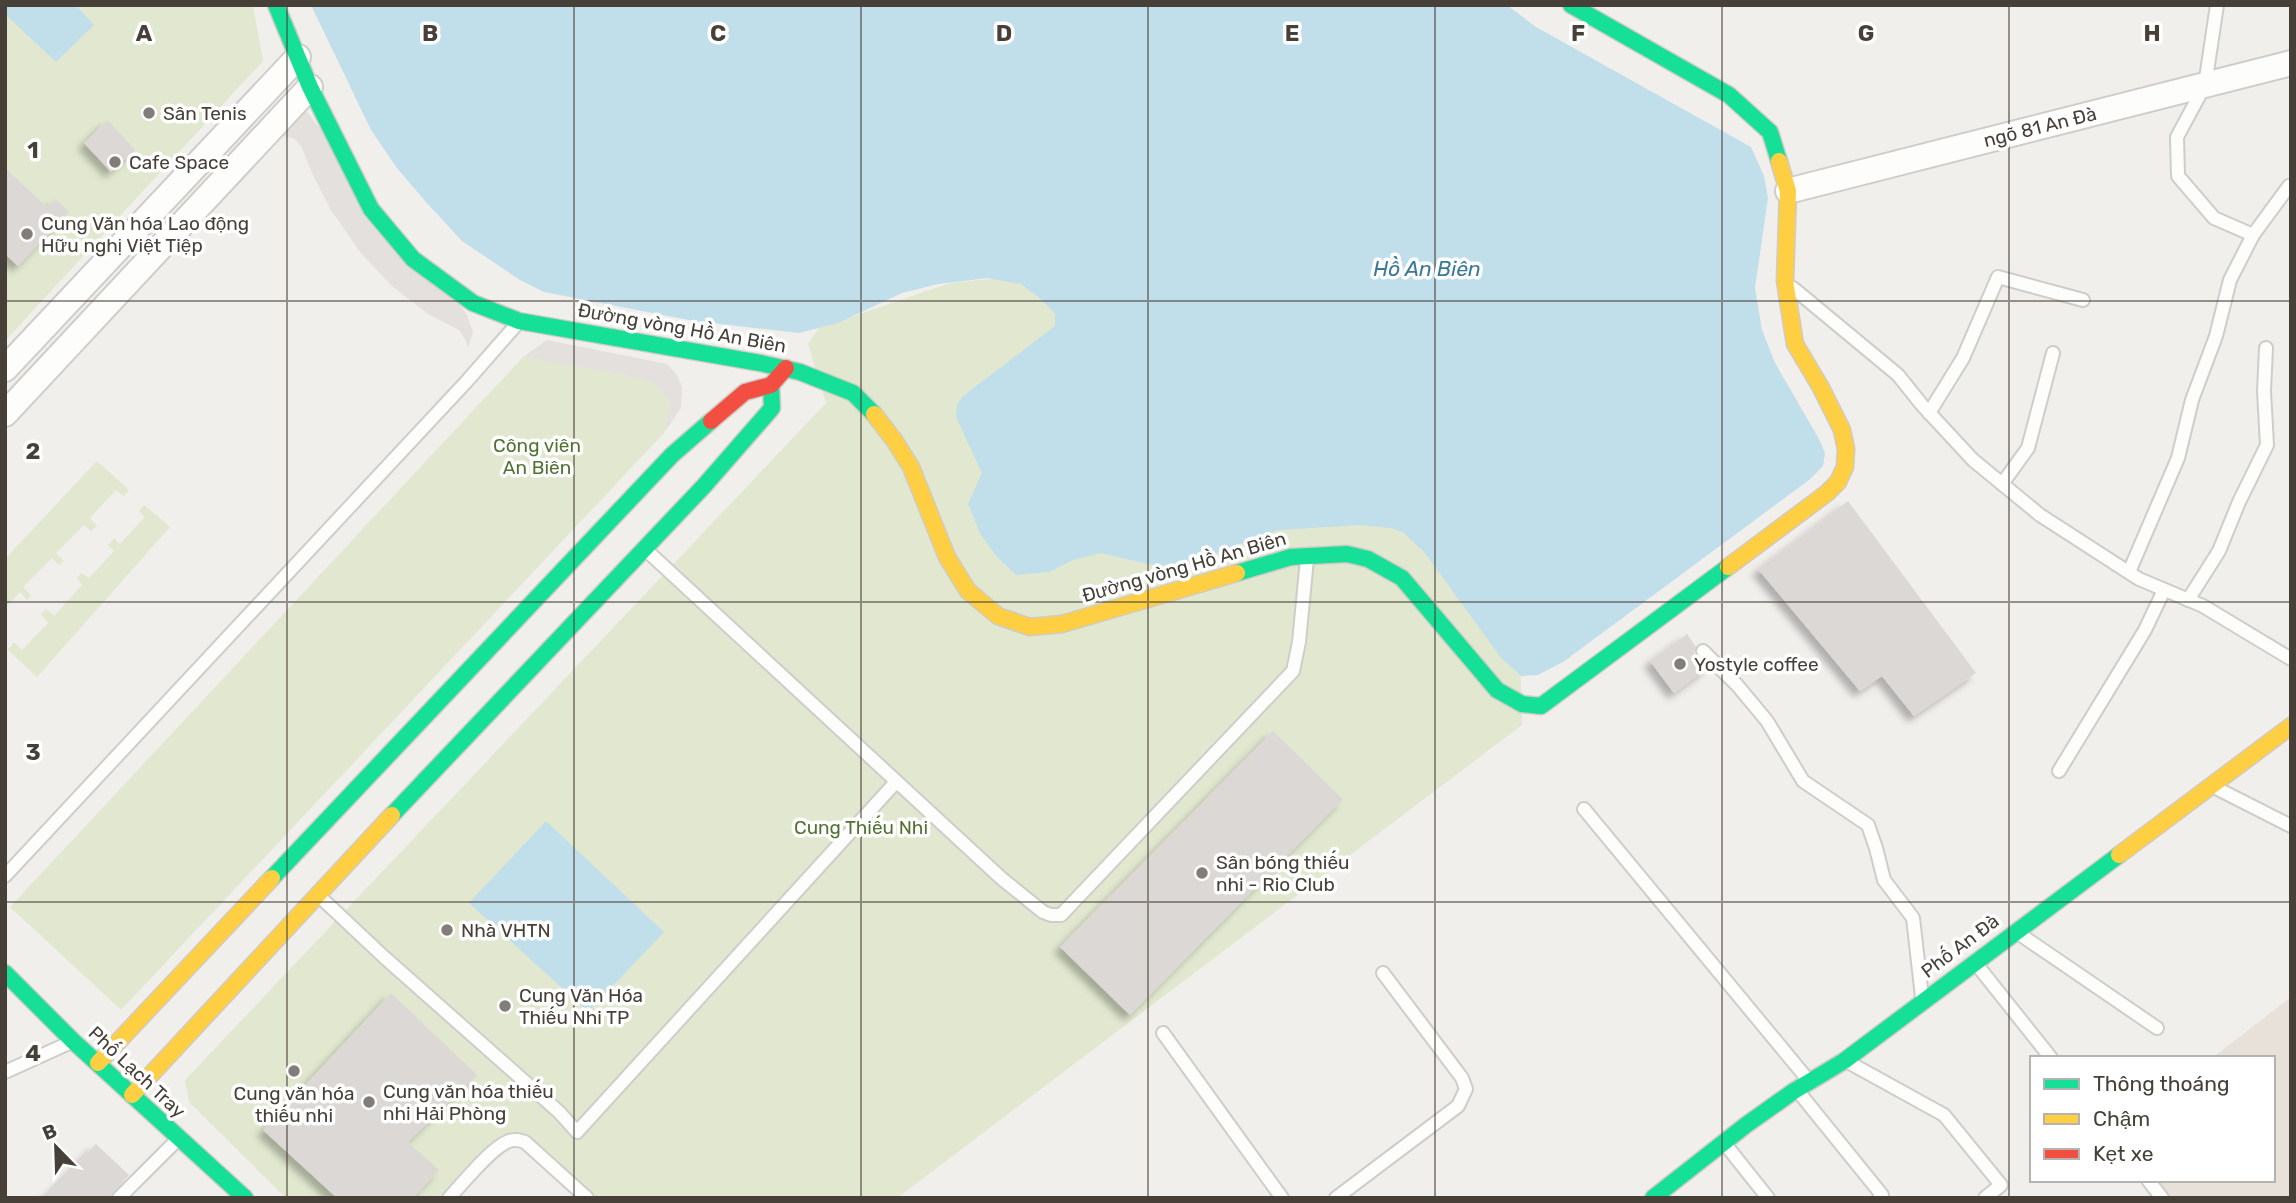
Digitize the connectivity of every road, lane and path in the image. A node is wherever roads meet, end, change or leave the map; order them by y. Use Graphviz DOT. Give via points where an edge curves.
graph roads {
  1 [pos="276,5"];
  2 [pos="1571,5"];
  3 [pos="2217,5"];
  4 [pos="298,57"];
  5 [pos="2291,63"];
  6 [pos="2206,85"];
  7 [pos="310,87"];
  8 [pos="2291,187"];
  9 [pos="1788,191"];
  10 [pos="134,231"];
  11 [pos="2253,235"];
  12 [pos="157,252"];
  13 [pos="1785,281"];
  14 [pos="2083,300"];
  15 [pos="52,320"];
  16 [pos="519,321"];
  17 [pos="73,341"];
  18 [pos="2266,348"];
  19 [pos="2053,353"];
  20 [pos="5,369"];
  21 [pos="786,369"];
  22 [pos="771,385"];
  23 [pos="1929,413"];
  24 [pos="5,414"];
  25 [pos="2002,484"];
  26 [pos="645,548"];
  27 [pos="1307,555"];
  28 [pos="2129,572"];
  29 [pos="2164,590"];
  30 [pos="2188,600"];
  31 [pos="1703,651"];
  32 [pos="2291,659"];
  33 [pos="2291,726"];
  34 [pos="2059,771"];
  35 [pos="895,782"];
  36 [pos="2211,785"];
  37 [pos="1584,809"];
  38 [pos="2291,826"];
  39 [pos="5,876"];
  40 [pos="318,895"];
  41 [pos="2015,931"];
  42 [pos="1975,962"];
  43 [pos="5,973"];
  44 [pos="1383,973"];
  45 [pos="1922,1000"];
  46 [pos="2157,1028"];
  47 [pos="1163,1033"];
  48 [pos="73,1041"];
  49 [pos="2049,1056"];
  50 [pos="1844,1061"];
  51 [pos="98,1063"];
  52 [pos="5,1072"];
  53 [pos="1803,1085"];
  54 [pos="132,1095"];
  55 [pos="178,1139"];
  56 [pos="1723,1141"];
  57 [pos="2150,1182"];
  58 [pos="119,1198"];
  59 [pos="245,1198"];
  60 [pos="449,1198"];
  61 [pos="587,1198"];
  62 [pos="1282,1198"];
  63 [pos="1336,1198"];
  64 [pos="1654,1198"];
  65 [pos="1768,1198"];
  66 [pos="1879,1198"];
  67 [pos="1985,1198"];
  68 [pos="2162,1198"];
  1 -- 4 [label="street, Đường vòng Hồ An Biên"];
  2 -- 9 [label="street, Đường vòng Hồ An Biên" via="1729,95 1770,132"];
  3 -- 6 [label="lane"];
  4 -- 7 [label="street, Đường vòng Hồ An Biên"];
  4 -- 10 [label="street"];
  5 -- 6 [label="street, ngõ 81 An Đà"];
  6 -- 9 [label="street, ngõ 81 An Đà"];
  6 -- 11 [label="lane" via="2177,137 2178,177 2214,218"];
  7 -- 12 [label="street"];
  7 -- 16 [label="street, Đường vòng Hồ An Biên" via="371,209 413,259 473,303"];
  8 -- 11 [label="lane"];
  9 -- 13 [label="street, Đường vòng Hồ An Biên"];
  10 -- 12 [label="street"];
  10 -- 15 [label="street"];
  11 -- 28 [label="lane" via="2230,280 2178,458"];
  12 -- 17 [label="street"];
  13 -- 23 [label="lane" via="1898,375"];
  13 -- 27 [label="street, Đường vòng Hồ An Biên" via="1795,344 1842,430 1846,449 1838,482 1541,706 1522,704 1497,690 1402,578 1368,559 1347,554"];
  14 -- 23 [label="lane" via="1998,277 1963,358"];
  15 -- 17 [label="street"];
  15 -- 20 [label="street"];
  16 -- 21 [label="street, Đường vòng Hồ An Biên"];
  16 -- 39 [label="lane"];
  17 -- 24 [label="street"];
  18 -- 30 [label="lane" via="2267,445 2219,551"];
  19 -- 25 [label="lane" via="2028,448"];
  21 -- 22 [label="street"];
  21 -- 27 [label="street, Đường vòng Hồ An Biên" via="853,393 869,408 911,467 947,556 968,592 998,616 1019,624 1062,624"];
  22 -- 26 [label="street" via="772,408"];
  22 -- 51 [label="street" via="745,392 672,455 441,708"];
  23 -- 25 [label="lane"];
  25 -- 28 [label="lane" via="2040,515"];
  26 -- 35 [label="lane"];
  26 -- 40 [label="street" via="464,730"];
  27 -- 35 [label="lane" via="1293,671 1060,915 1043,912 1028,901"];
  28 -- 29 [label="lane"];
  29 -- 30 [label="lane"];
  29 -- 34 [label="lane" via="2145,630"];
  30 -- 32 [label="lane"];
  31 -- 45 [label="lane" via="1767,721 1803,781 1868,825 1884,880 1913,918"];
  33 -- 36 [label="street, Phố An Đà"];
  35 -- 40 [label="lane" via="577,1132"];
  36 -- 38 [label="lane"];
  36 -- 41 [label="street, Phố An Đà"];
  37 -- 53 [label="lane"];
  40 -- 54 [label="street"];
  41 -- 42 [label="street, Phố An Đà"];
  41 -- 46 [label="lane"];
  42 -- 45 [label="street, Phố An Đà"];
  42 -- 49 [label="lane"];
  43 -- 48 [label="street, Phố Lạch Tray"];
  44 -- 63 [label="lane" via="1466,1089 1458,1106"];
  45 -- 50 [label="street, Phố An Đà"];
  47 -- 62 [label="lane"];
  48 -- 51 [label="street, Phố Lạch Tray"];
  48 -- 52 [label="lane"];
  50 -- 53 [label="street, Phố An Đà"];
  50 -- 67 [label="lane" via="1944,1115 2001,1185"];
  51 -- 54 [label="street, Phố Lạch Tray"];
  53 -- 56 [label="street, Phố An Đà"];
  53 -- 66 [label="lane" via="1882,1195"];
  54 -- 55 [label="street, Phố Lạch Tray"];
  55 -- 58 [label="lane"];
  55 -- 59 [label="street, Phố Lạch Tray"];
  56 -- 64 [label="street, Phố An Đà"];
  56 -- 65 [label="lane"];
  57 -- 68 [label="lane"];
  60 -- 61 [label="lane" via="497,1148 518,1139"];
}
